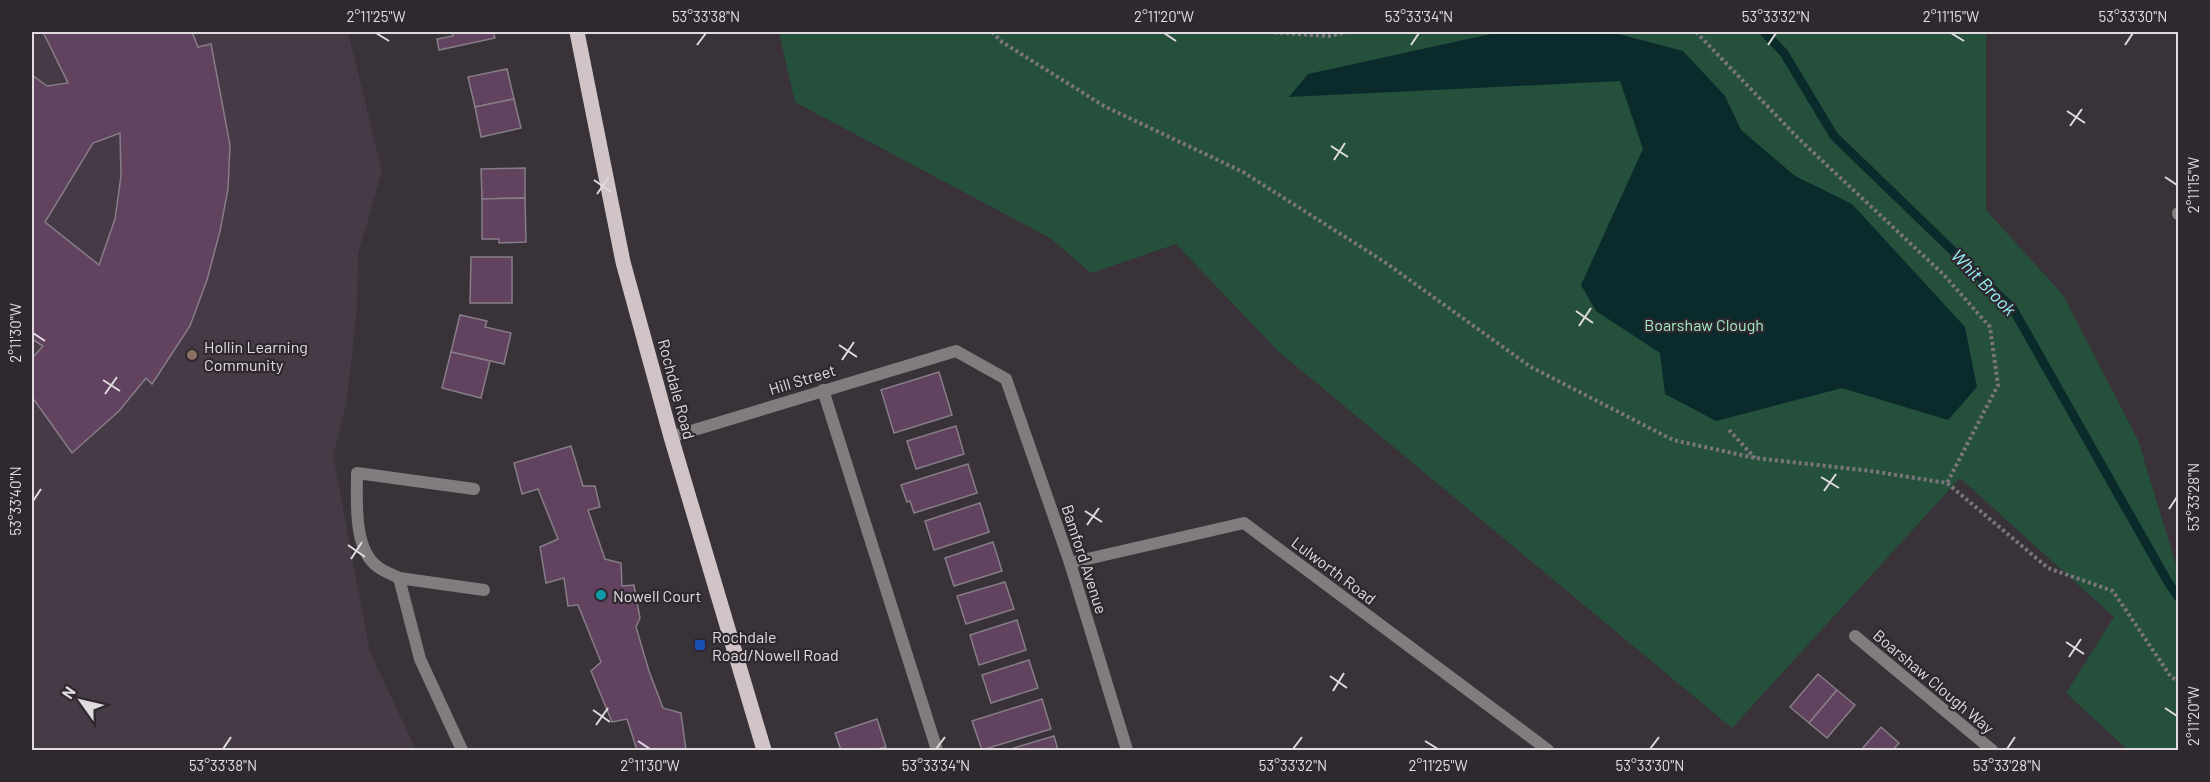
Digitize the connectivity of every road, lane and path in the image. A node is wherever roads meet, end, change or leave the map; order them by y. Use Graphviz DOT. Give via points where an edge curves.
graph roads {
  1 [pos="577,32"];
  2 [pos="992,32"];
  3 [pos="1268,32"];
  4 [pos="1348,32"];
  5 [pos="1696,32"];
  6 [pos="1006,379"];
  7 [pos="823,390"];
  8 [pos="1729,430"];
  9 [pos="671,437"];
  10 [pos="1755,458"];
  11 [pos="1947,483"];
  12 [pos="474,489"];
  13 [pos="1070,563"];
  14 [pos="399,578"];
  15 [pos="484,590"];
  16 [pos="1855,636"];
  17 [pos="2178,681"];
  18 [pos="462,750"];
  19 [pos="764,750"];
  20 [pos="937,750"];
  21 [pos="1127,750"];
  22 [pos="1548,750"];
  23 [pos="1992,750"];
  1 -- 9 [label="main road, Rochdale Road" via="623,262"];
  2 -- 10 [label="path" via="1104,106 1243,172 1383,261 1531,367 1673,440"];
  3 -- 4 [label="path" via="1329,36"];
  5 -- 11 [label="path" via="1799,139 1944,275 1990,327 1998,385"];
  6 -- 7 [label="street, Hill Street" via="956,351"];
  6 -- 13 [label="street, Bamford Avenue"];
  7 -- 9 [label="street, Hill Street"];
  7 -- 20 [label="street"];
  8 -- 10 [label="path"];
  9 -- 19 [label="main road, Rochdale Road"];
  10 -- 11 [label="path"];
  11 -- 17 [label="path" via="2048,568 2113,591 2171,677"];
  12 -- 14 [label="street" via="357,473 358,522 365,554 377,567"];
  13 -- 21 [label="street, Bamford Avenue"];
  13 -- 22 [label="street, Lulworth Road" via="1244,523"];
  14 -- 15 [label="street"];
  14 -- 18 [label="street" via="420,659"];
  16 -- 23 [label="street, Boarshaw Clough Way"];
}
